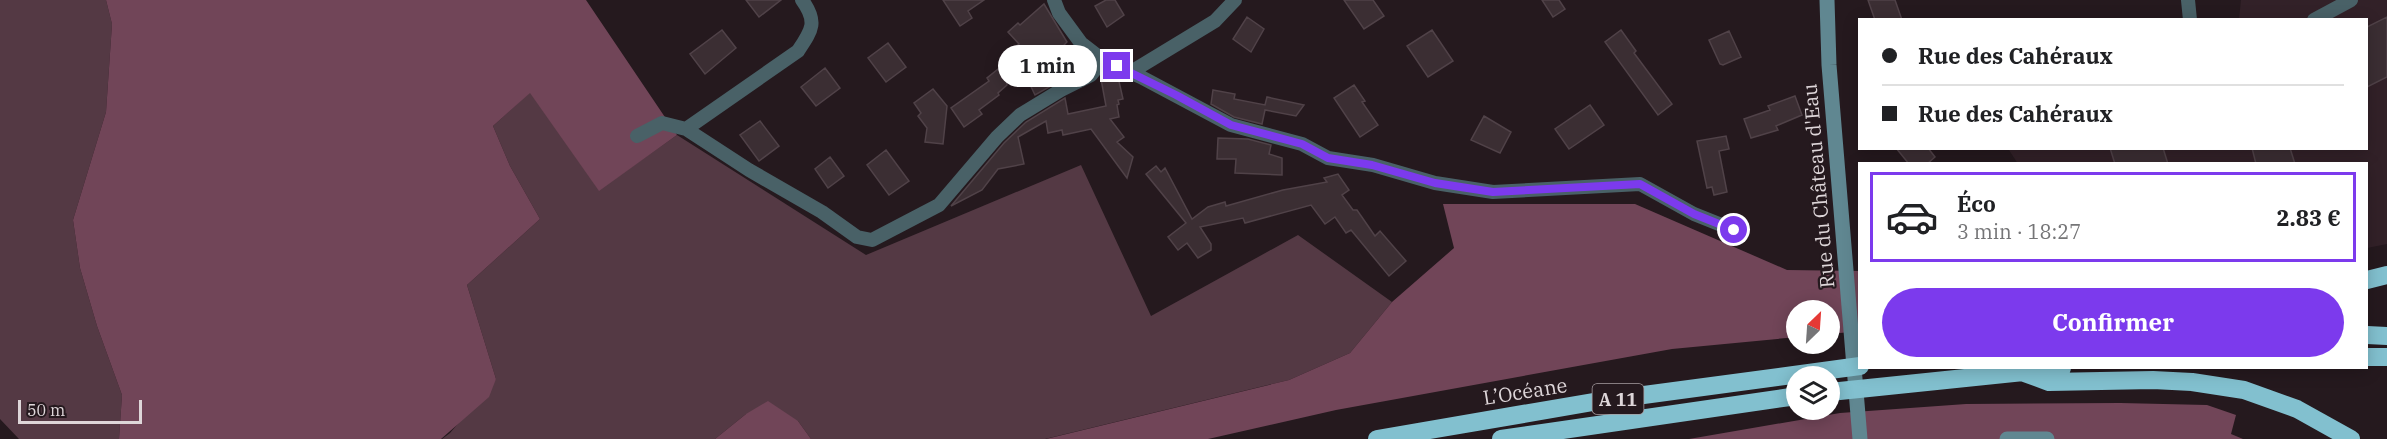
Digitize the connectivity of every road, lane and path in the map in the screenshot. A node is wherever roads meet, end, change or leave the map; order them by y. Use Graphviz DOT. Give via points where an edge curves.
graph roads {
  1 [pos="802,0"];
  2 [pos="1054,0"];
  3 [pos="1235,0"];
  4 [pos="1827,0"];
  5 [pos="2188,0"];
  6 [pos="2351,0"];
  7 [pos="2190,18"];
  8 [pos="2318,18"];
  9 [pos="1103,60"];
  10 [pos="1131,72"];
  11 [pos="686,129"];
  12 [pos="636,136"];
  13 [pos="1734,230"];
  14 [pos="2387,275"];
  15 [pos="2368,280"];
  16 [pos="2368,335"];
  17 [pos="2387,336"];
  18 [pos="2368,357"];
  19 [pos="2387,357"];
  20 [pos="1858,366"];
  21 [pos="2048,369"];
  22 [pos="2019,371"];
  23 [pos="1840,391"];
  24 [pos="1786,398"];
  25 [pos="2046,438"];
  26 [pos="1377,439"];
  27 [pos="1501,439"];
  28 [pos="1860,439"];
  29 [pos="2007,439"];
  30 [pos="2351,439"];
  1 -- 11 [label="street" via="812,23 798,51"];
  2 -- 9 [label="street" via="1082,43"];
  3 -- 10 [label="street" via="1215,21"];
  4 -- 28 [label="street, Rue du Château d'Eau"];
  5 -- 7 [label="street"];
  6 -- 8 [label="street"];
  9 -- 10 [label="street"];
  9 -- 11 [label="street" via="1091,75 1020,115 939,205 872,240 857,237"];
  10 -- 13 [label="street" via="1231,125 1302,144 1328,158 1493,192 1640,184 1694,214"];
  11 -- 12 [label="street" via="662,123"];
  14 -- 15 [label="highway"];
  16 -- 17 [label="highway"];
  18 -- 19 [label="highway"];
  20 -- 26 [label="highway, L’Océane / A 11" via="1599,401"];
  21 -- 22 [label="highway"];
  22 -- 23 [label="highway"];
  22 -- 30 [label="highway" via="2049,382 2152,380 2244,390 2297,409"];
  24 -- 27 [label="highway, A 11"];
  25 -- 29 [label="street"];
}
